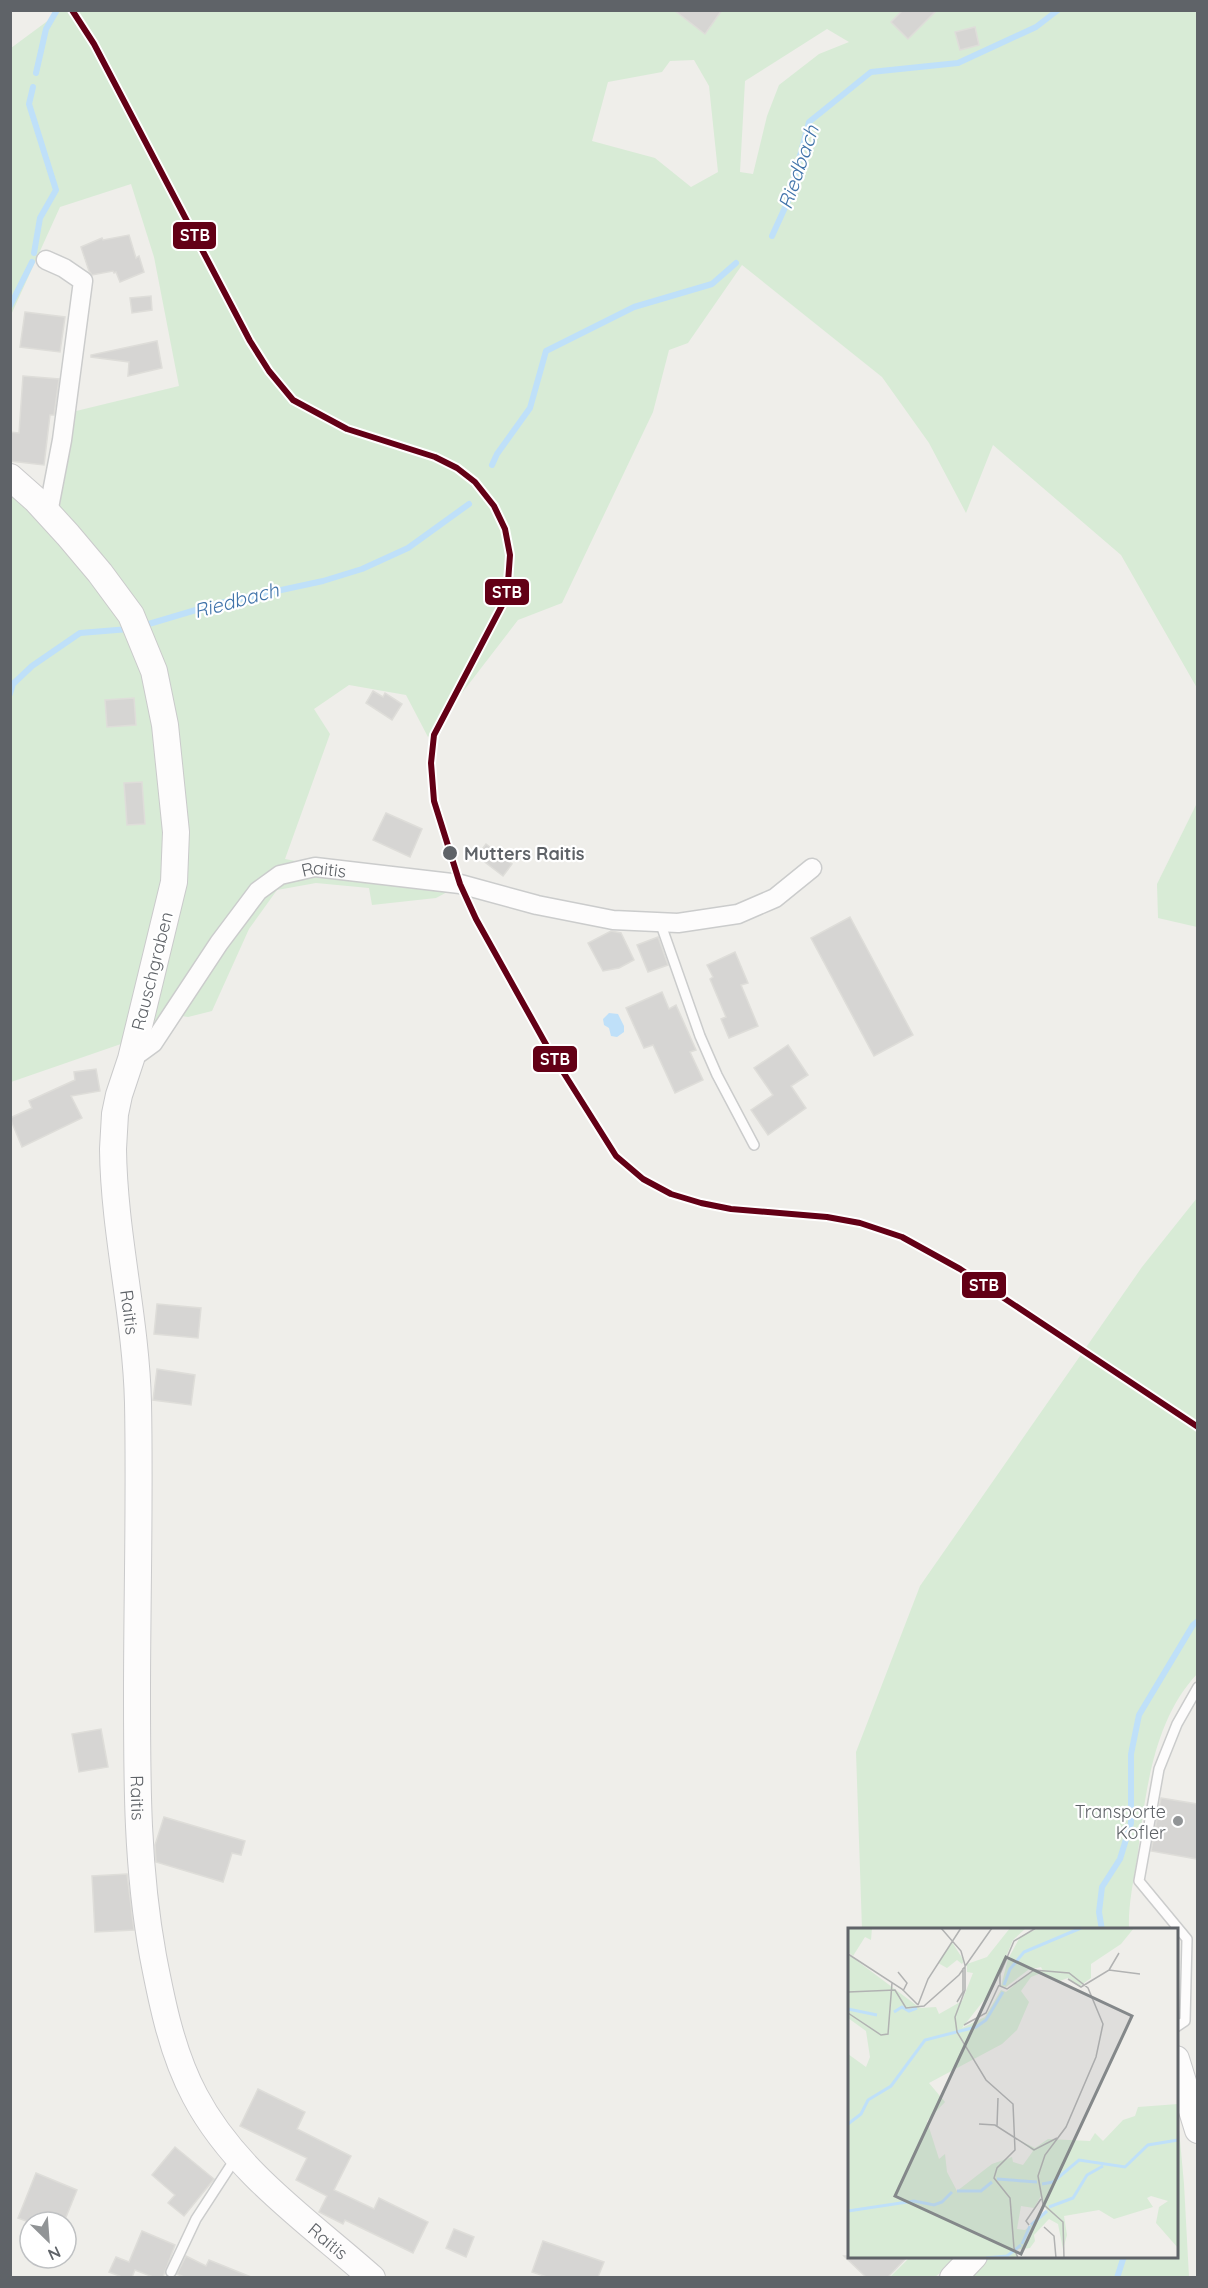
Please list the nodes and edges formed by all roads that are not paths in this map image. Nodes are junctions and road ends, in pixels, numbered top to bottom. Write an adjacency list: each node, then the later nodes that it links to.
1 (46, 260): 3 (street)
2 (10, 477): 3 (street, Rauschgraben)
3 (48, 513): 6 (street, Rauschgraben)
4 (812, 868): 5 (street, Raitis)
5 (660, 922): 6 (street, Raitis); 7 (lane)
6 (131, 1059): 14 (street, Raitis)
7 (754, 1145)
8 (1197, 1687): 10 (lane)
9 (1178, 1928): 11 (lane)
10 (1178, 1928)
11 (1178, 2026)
12 (1178, 2066): 13 (street)
13 (1197, 2130)
14 (237, 2157): 16 (lane); 17 (street, Raitis)
15 (973, 2258): 18 (street)
16 (171, 2272)
17 (372, 2277)
18 (953, 2277)

